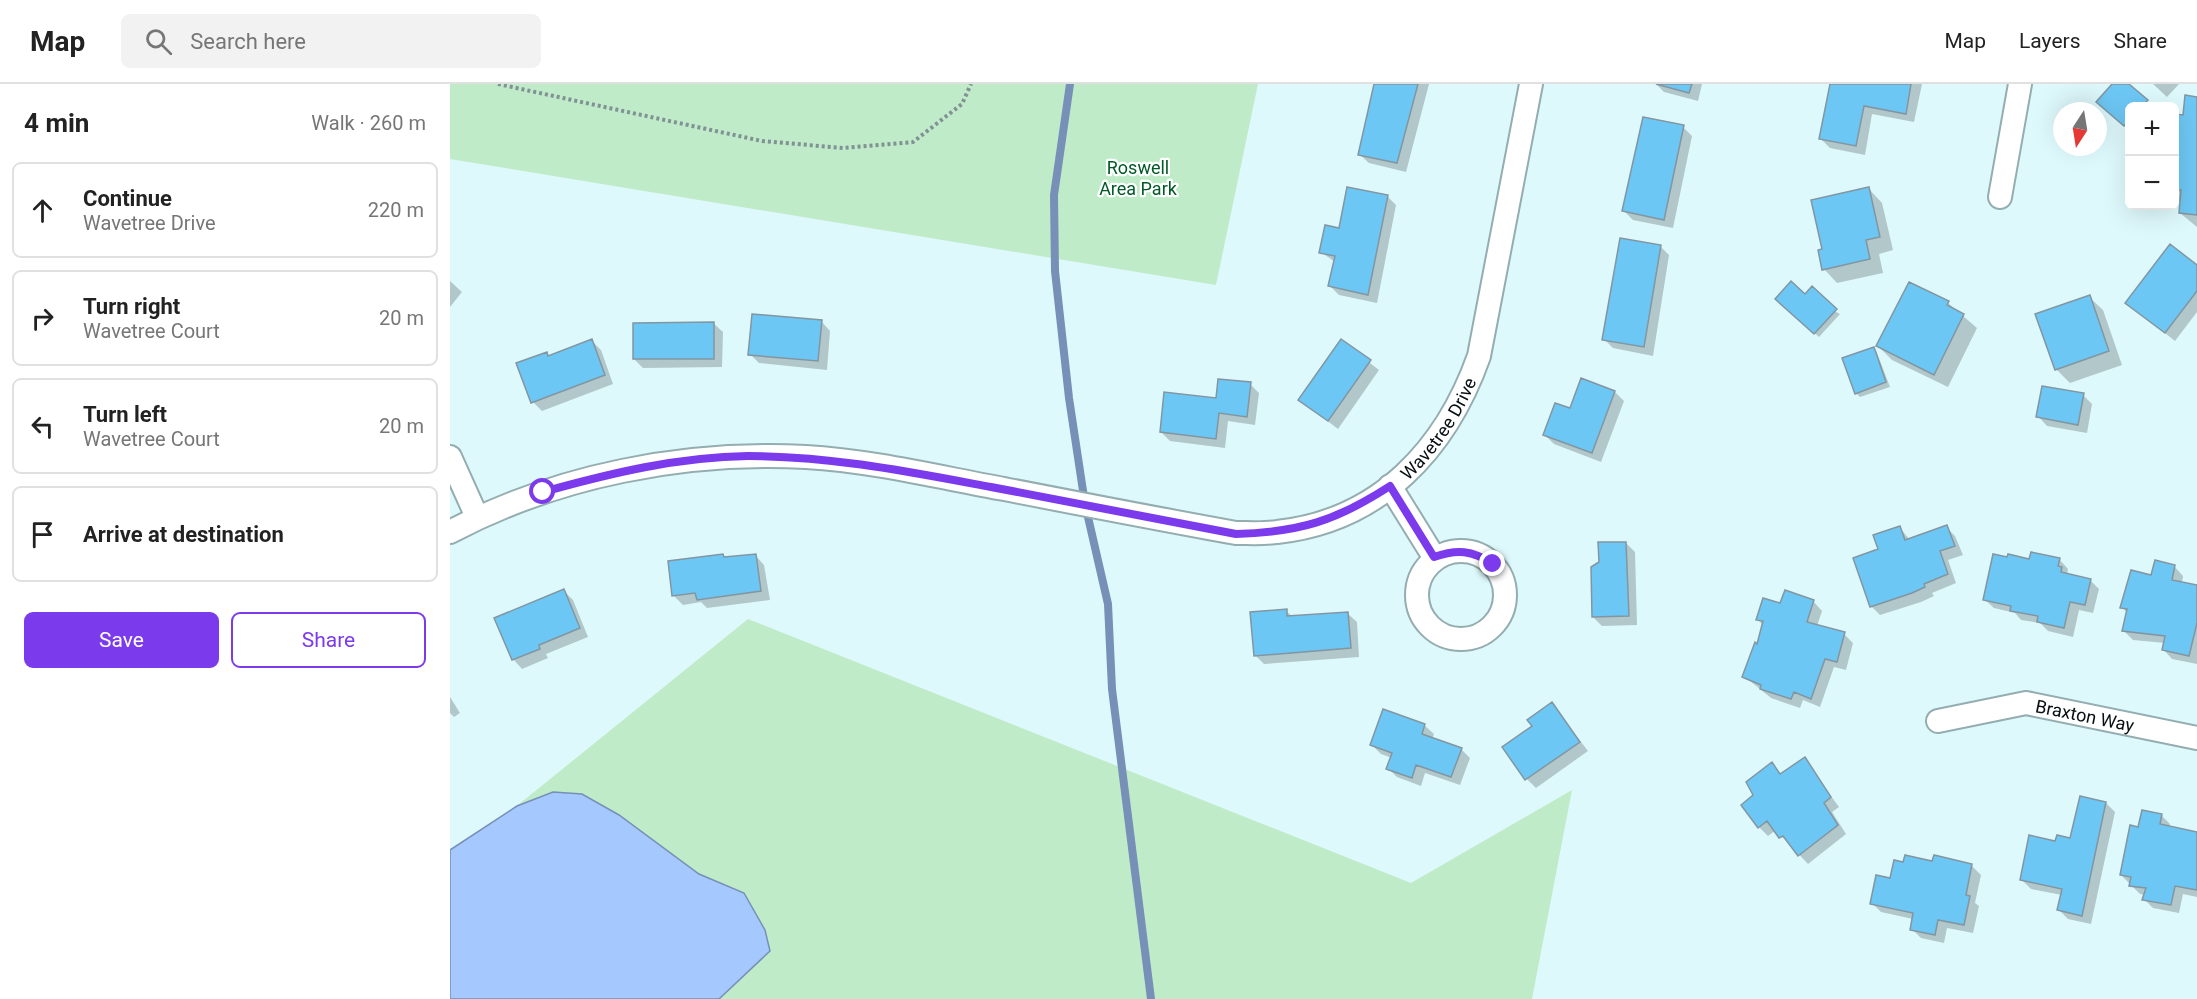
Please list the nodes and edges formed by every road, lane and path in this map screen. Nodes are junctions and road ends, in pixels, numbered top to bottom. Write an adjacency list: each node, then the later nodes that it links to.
1 (498, 84): 2 (path)
2 (970, 84)
3 (1532, 84): 7 (street, Wavetree Drive)
4 (2020, 84): 5 (street)
5 (2000, 197)
6 (450, 457): 8 (street)
7 (1390, 486): 8 (street, Wavetree Drive); 10 (street)
8 (477, 517): 9 (street, Wavetree Drive)
9 (450, 532)
10 (1434, 557)
11 (1938, 721): 12 (street, Braxton Way)
12 (2197, 738)

